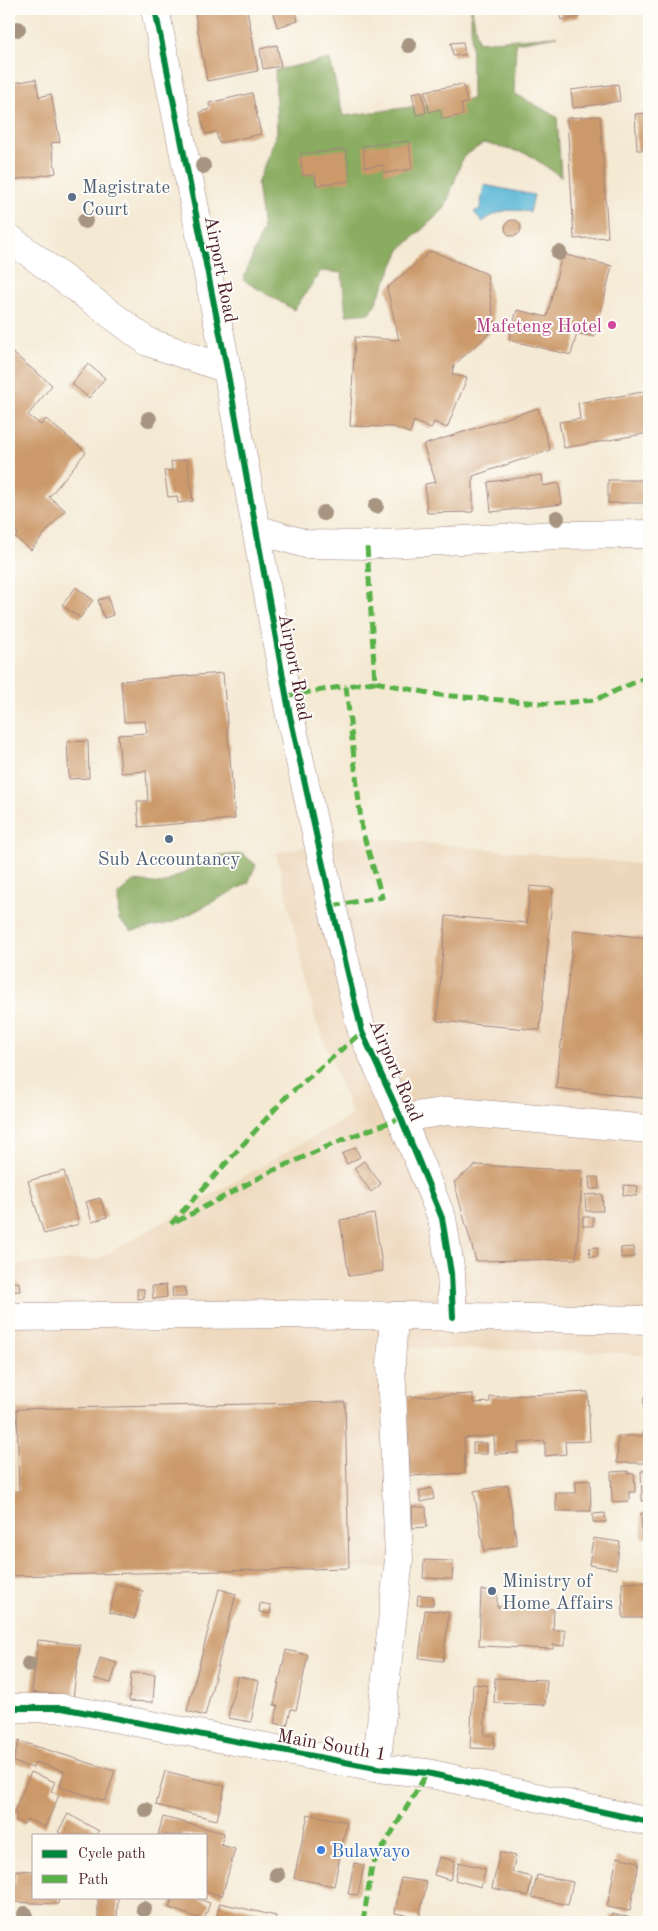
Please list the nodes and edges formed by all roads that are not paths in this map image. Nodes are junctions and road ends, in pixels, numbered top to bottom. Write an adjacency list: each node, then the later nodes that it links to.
1 (155, 9): 3 (street, Airport Road)
2 (9, 238): 3 (street)
3 (227, 369): 4 (street, Airport Road)
4 (256, 529): 5 (street); 6 (street, Airport Road)
5 (649, 534)
6 (401, 1118): 7 (street); 10 (street, Airport Road)
7 (649, 1129)
8 (394, 1316): 9 (street); 10 (street); 13 (street)
9 (9, 1317)
10 (453, 1317): 11 (street)
11 (649, 1320)
12 (9, 1708): 13 (street, Main South 1)
13 (376, 1768): 14 (street, Main South 1)
14 (649, 1822)

